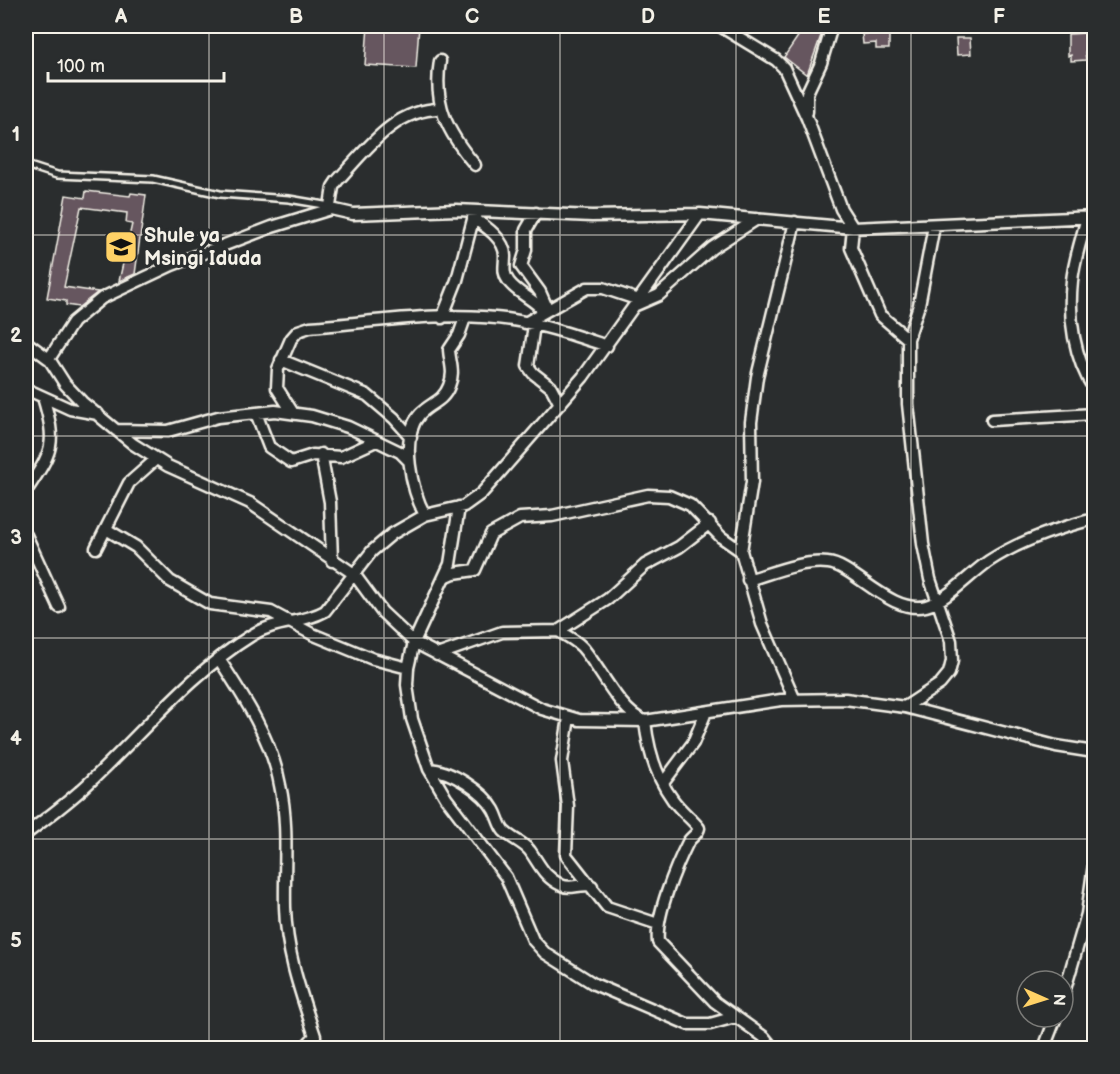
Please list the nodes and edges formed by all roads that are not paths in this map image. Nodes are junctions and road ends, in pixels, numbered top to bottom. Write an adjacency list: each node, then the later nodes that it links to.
1 (720, 26): 5 (street)
2 (831, 26): 5 (street)
3 (440, 61): 4 (street)
4 (440, 109): 7 (street); 8 (street)
5 (807, 118): 16 (street)
6 (26, 165): 8 (lane)
7 (474, 165)
8 (330, 206)
9 (536, 213): 10 (street); 11 (street); 18 (street)
10 (700, 213): 13 (street); 17 (street)
11 (474, 215): 18 (street); 19 (street); 25 (street)
12 (1091, 217): 15 (street); 28 (street)
13 (757, 219): 14 (street); 17 (street)
14 (795, 222): 16 (street); 50 (street)
15 (934, 226): 16 (street); 22 (street)
16 (853, 228): 22 (street)
17 (637, 303): 18 (street); 24 (street)
18 (546, 311): 21 (street)
19 (442, 318): 20 (street); 26 (street)
20 (465, 318): 21 (street); 37 (street)
21 (530, 324): 24 (street); 30 (street)
22 (908, 339): 55 (street)
23 (26, 342): 25 (street)
24 (607, 346): 30 (street)
25 (49, 359): 33 (street)
26 (281, 360): 32 (street); 37 (street)
27 (26, 389): 29 (street)
28 (1095, 389)
29 (43, 397): 33 (street); 42 (street)
30 (560, 404): 43 (street)
31 (256, 413): 32 (street); 36 (street); 39 (street)
32 (293, 413): 38 (street)
33 (99, 414): 36 (street)
34 (1095, 414): 35 (street)
35 (992, 420)
36 (116, 430): 40 (street)
37 (411, 437): 41 (street)
38 (376, 441): 39 (street); 41 (street)
39 (321, 454): 51 (street)
40 (155, 460): 47 (street); 51 (street)
41 (409, 461): 44 (street)
42 (26, 491)
43 (459, 507): 44 (street); 53 (street)
44 (426, 515): 52 (street)
45 (1095, 519): 55 (street)
46 (710, 523): 50 (street); 53 (street); 58 (street)
47 (106, 529): 49 (street); 57 (street)
48 (26, 535): 56 (street)
49 (96, 548)
50 (741, 551): 54 (street)
51 (332, 561): 52 (street)
52 (354, 574): 57 (street); 59 (street)
53 (445, 577): 59 (street)
54 (748, 580): 55 (street); 63 (street)
55 (937, 601): 64 (street)
56 (59, 607)
57 (289, 620): 61 (street); 62 (street)
58 (558, 631): 60 (street); 67 (street)
59 (414, 642): 60 (street); 62 (street)
60 (437, 655): 66 (street)
61 (219, 658): 71 (street); 78 (street)
62 (408, 668): 69 (street)
63 (794, 699): 64 (street); 65 (street)
64 (905, 707): 68 (street)
65 (706, 712): 67 (street); 70 (street)
66 (569, 718): 67 (street); 73 (street)
67 (645, 721): 70 (street)
68 (1095, 752)
69 (429, 769): 73 (street); 76 (street)
70 (663, 783): 74 (street)
71 (26, 834)
72 (1095, 864): 75 (street)
73 (592, 886): 74 (street)
74 (658, 924): 76 (street)
75 (1071, 969)
76 (735, 1017): 81 (street)
77 (1051, 1029): 82 (street)
78 (315, 1036): 79 (street); 80 (street)
79 (304, 1048)
80 (317, 1048)
81 (773, 1048)
82 (1044, 1048)

